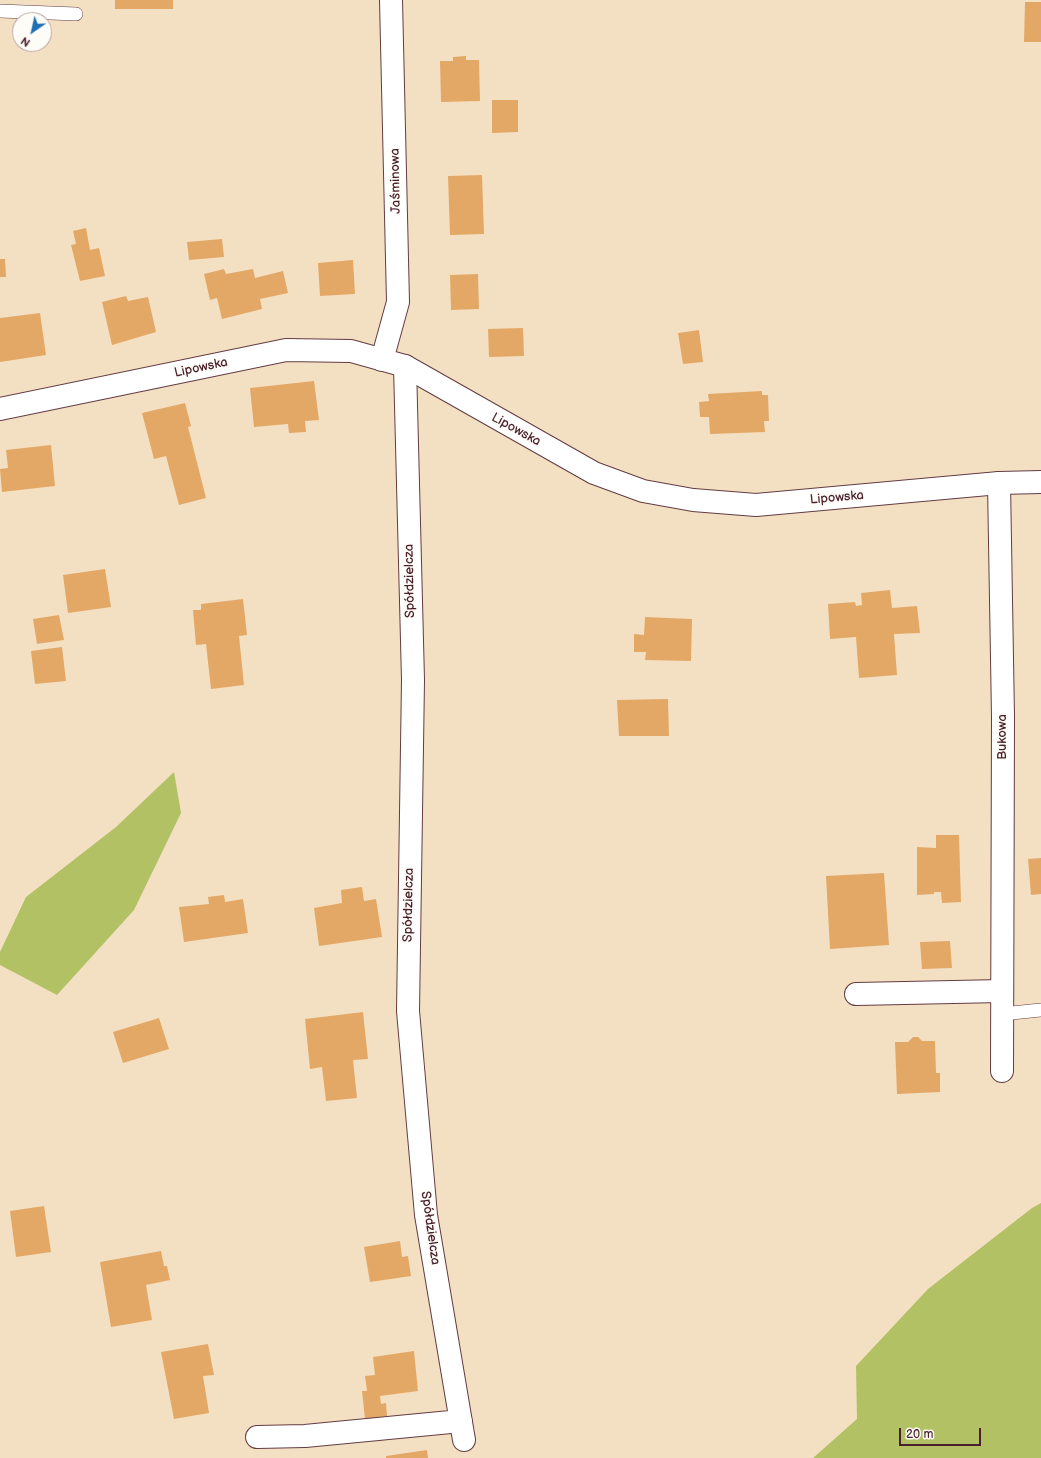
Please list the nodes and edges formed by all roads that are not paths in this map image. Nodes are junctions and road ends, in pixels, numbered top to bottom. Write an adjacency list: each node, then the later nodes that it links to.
1 (391, 0): 4 (street, Jaśminowa)
2 (0, 10): 3 (lane)
3 (76, 14)
4 (382, 360): 5 (street, Lipowska); 6 (street, Lipowska)
5 (405, 366): 8 (street, Lipowska); 14 (street, Spółdzielcza)
6 (0, 409)
7 (1041, 482): 8 (street, Lipowska)
8 (999, 483): 9 (street, Bukowa)
9 (1002, 991): 10 (street); 12 (street, Bukowa)
10 (856, 994)
11 (1041, 1010): 12 (lane)
12 (1002, 1014): 13 (street, Bukowa)
13 (1002, 1071)
14 (257, 1437)

